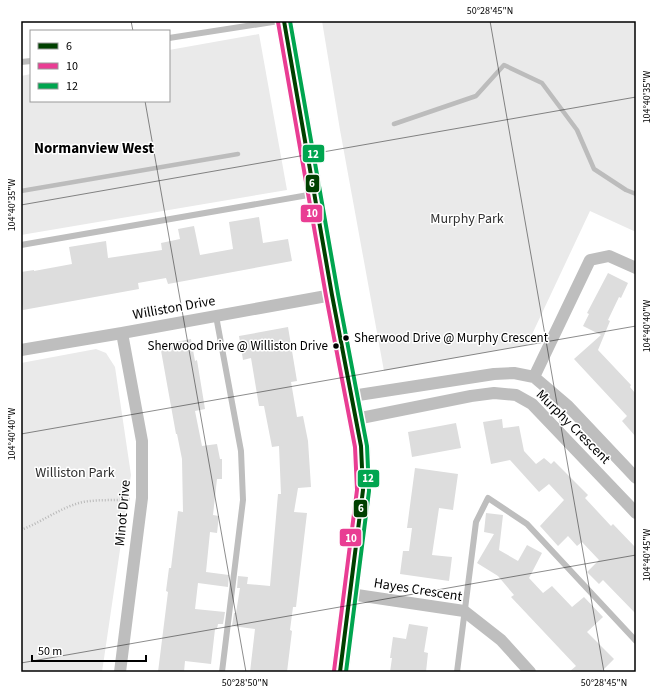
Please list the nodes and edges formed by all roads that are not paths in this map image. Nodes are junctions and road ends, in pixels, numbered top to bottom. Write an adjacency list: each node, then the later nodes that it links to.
1 (278, 21): 3 (lane)
2 (284, 21): 4 (street)
3 (170, 38)
4 (315, 194): 5 (lane); 7 (street)
5 (21, 245)
6 (636, 268): 11 (street)
7 (332, 295): 8 (street, Williston Drive); 12 (street)
8 (216, 316): 9 (street, Williston Drive); 20 (lane)
9 (122, 333): 10 (street, Williston Drive); 19 (street, Minot Drive)
10 (21, 350)
11 (534, 377): 12 (street, Murphy Crescent); 14 (street, Murphy Crescent)
12 (352, 396): 13 (street)
13 (356, 420): 15 (street, Murphy Crescent); 16 (street)
14 (636, 478)
15 (636, 513)
16 (350, 594): 17 (street, Hayes Crescent); 21 (street)
17 (464, 611): 18 (lane); 22 (lane); 23 (street, Hayes Crescent)
18 (636, 641)
19 (120, 672)
20 (222, 672)
21 (340, 672)
22 (457, 672)
23 (530, 672)

